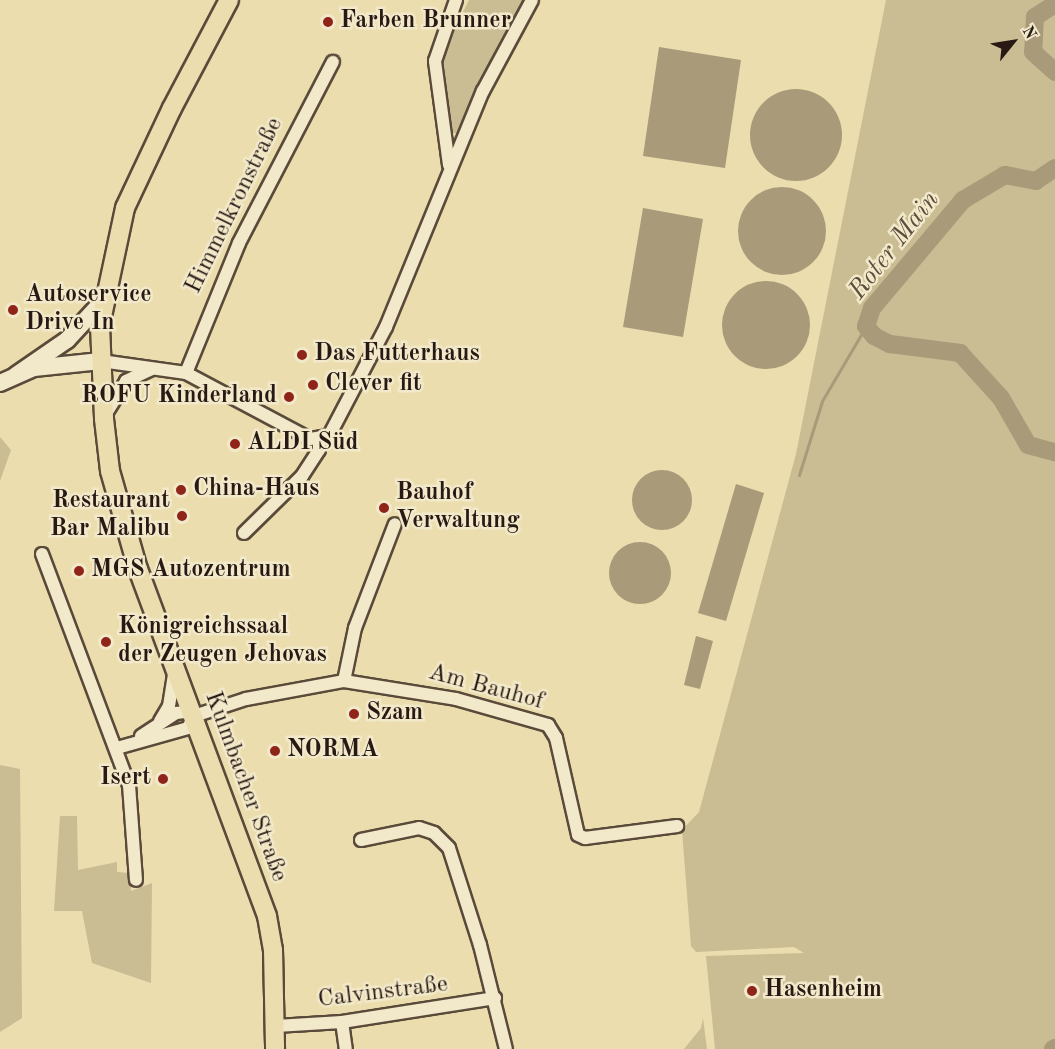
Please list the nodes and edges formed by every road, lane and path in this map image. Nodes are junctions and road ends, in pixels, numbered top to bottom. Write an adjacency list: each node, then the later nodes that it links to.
1 (229, 0): 6 (main road, Kulmbacher Straße)
2 (456, 0): 5 (street)
3 (532, 0): 5 (street)
4 (333, 62): 9 (street, Himmelkronstraße)
5 (449, 169): 13 (street)
6 (103, 301): 7 (main road, Kulmbacher Straße); 10 (street)
7 (102, 361): 8 (street); 10 (street); 12 (main road, Kulmbacher Straße)
8 (156, 367): 9 (street); 12 (street)
9 (186, 373): 13 (street)
10 (16, 375): 11 (street)
11 (0, 383)
12 (104, 419): 17 (main road, Kulmbacher Straße)
13 (319, 440): 15 (street)
14 (396, 524): 18 (street)
15 (244, 533)
16 (42, 554): 22 (street)
17 (174, 666): 19 (main road, Kulmbacher Straße); 20 (street)
18 (344, 681): 19 (street, Am Bauhof); 23 (street, Am Bauhof)
19 (194, 716): 20 (street); 21 (street); 28 (main road, Kulmbacher Straße)
20 (159, 723): 21 (street)
21 (132, 742): 22 (street)
22 (117, 748): 25 (street)
23 (677, 826)
24 (361, 840): 26 (street)
25 (136, 880)
26 (495, 998): 27 (street, Calvinstraße); 31 (street)
27 (342, 1022): 28 (street, Calvinstraße); 30 (street)
28 (276, 1026): 29 (main road, Kulmbacher Straße)
29 (275, 1049)
30 (346, 1049)
31 (506, 1049)

